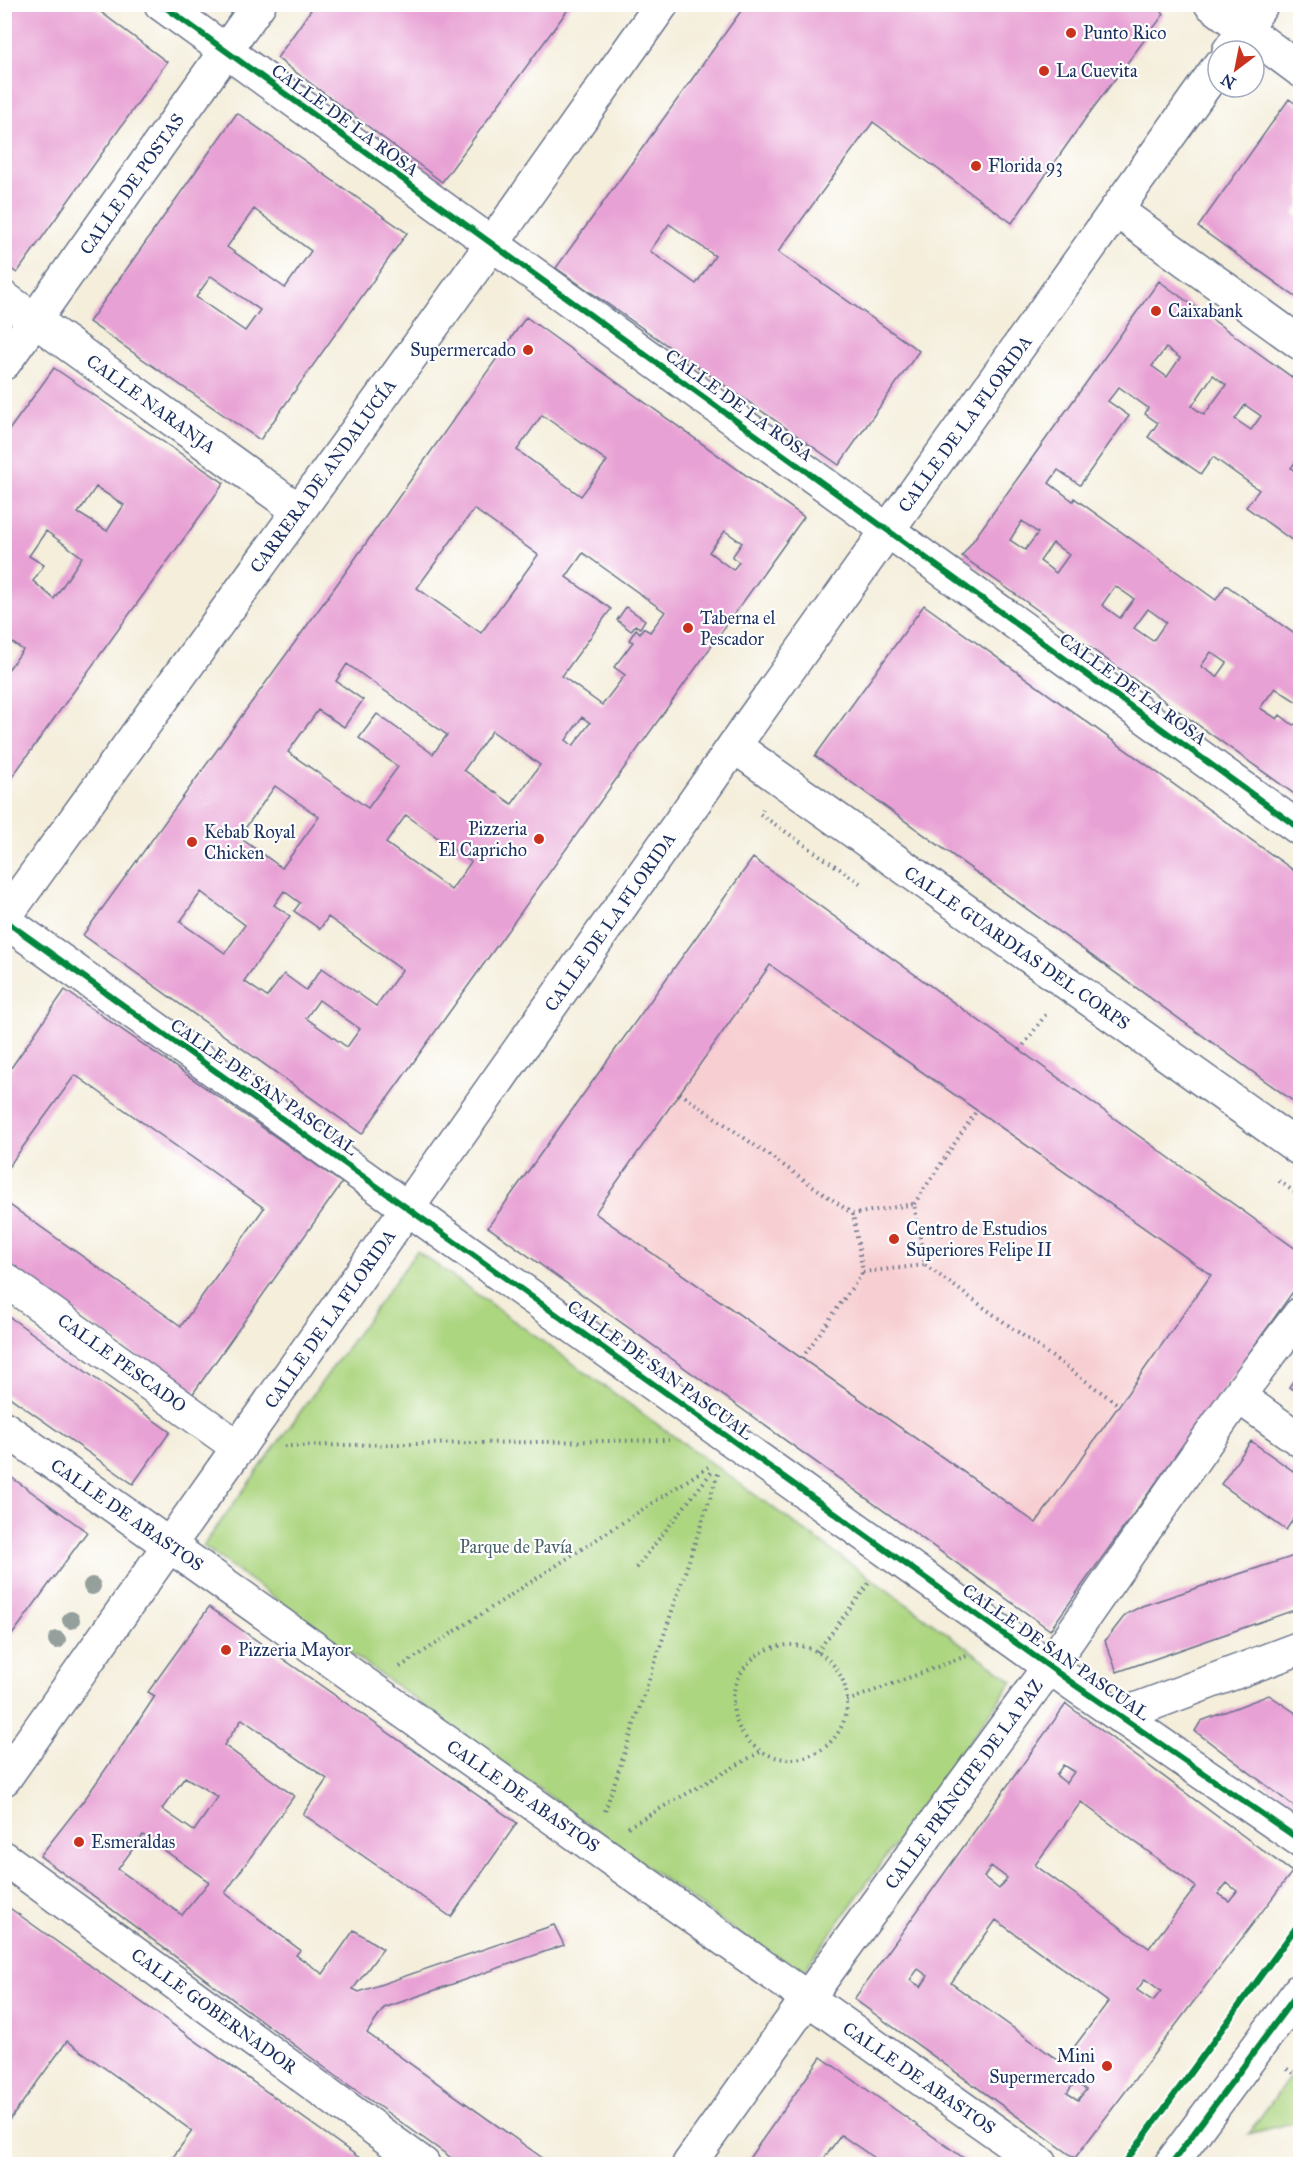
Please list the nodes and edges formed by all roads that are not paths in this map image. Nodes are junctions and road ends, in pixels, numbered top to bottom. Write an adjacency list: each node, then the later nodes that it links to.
1 (161, 4): 6 (street, CALLE DE LA ROSA)
2 (260, 4): 6 (street, CALLE DE POSTAS)
3 (663, 4): 10 (street, CARRERA DE ANDALUCÍA)
4 (1211, 4): 5 (street)
5 (1246, 28): 7 (street)
6 (226, 52): 10 (street, CALLE DE LA ROSA); 12 (street, CALLE DE POSTAS)
7 (1300, 70)
8 (1206, 84): 9 (street, CALLE DE LA FLORIDA)
9 (1116, 210): 13 (street); 16 (street, CALLE DE LA FLORIDA)
10 (492, 244): 15 (street, CARRERA DE ANDALUCÍA); 16 (street, CALLE DE LA ROSA)
11 (4, 298): 12 (street, CALLE NARANJA)
12 (35, 320): 14 (street, CALLE DE POSTAS); 15 (street, CALLE NARANJA)
13 (1300, 343)
14 (4, 363)
15 (298, 510): 19 (street, CARRERA DE ANDALUCÍA)
16 (889, 531): 17 (street, CALLE DE LA FLORIDA); 18 (street, CALLE DE LA ROSA)
17 (734, 746): 20 (street, CALLE GUARDIAS DEL CORPS); 21 (street, CALLE DE LA FLORIDA)
18 (1300, 829)
19 (4, 919): 21 (street, CALLE DE SAN PASCUAL)
20 (1300, 1149)
21 (409, 1209): 27 (street, CALLE DE LA FLORIDA); 30 (street, CALLE DE SAN PASCUAL)
22 (4, 1279): 27 (street, CALLE PESCADO)
23 (1300, 1314): 24 (street, CALLE PRÍNCIPE DE LA PAZ)
24 (1238, 1396): 26 (street); 30 (street, CALLE PRÍNCIPE DE LA PAZ)
25 (4, 1428): 28 (street, CALLE DE ABASTOS)
26 (1300, 1440)
27 (239, 1448): 28 (street, CALLE DE LA FLORIDA)
28 (170, 1546): 32 (street, CALLE DE LA FLORIDA); 36 (street, CALLE DE ABASTOS)
29 (1300, 1648): 31 (street)
30 (1049, 1666): 31 (street, CALLE DE SAN PASCUAL); 36 (street, CALLE PRÍNCIPE DE LA PAZ)
31 (1119, 1716): 33 (street, CALLE DE SAN PASCUAL)
32 (4, 1779)
33 (1300, 1840)
34 (4, 1858): 37 (street, CALLE GOBERNADOR)
35 (1300, 1990): 40 (street)
36 (807, 1999): 38 (street, CALLE PRÍNCIPE DE LA PAZ); 39 (street, CALLE DE ABASTOS)
37 (423, 2164)
38 (689, 2164)
39 (1041, 2164)
40 (1171, 2164)

